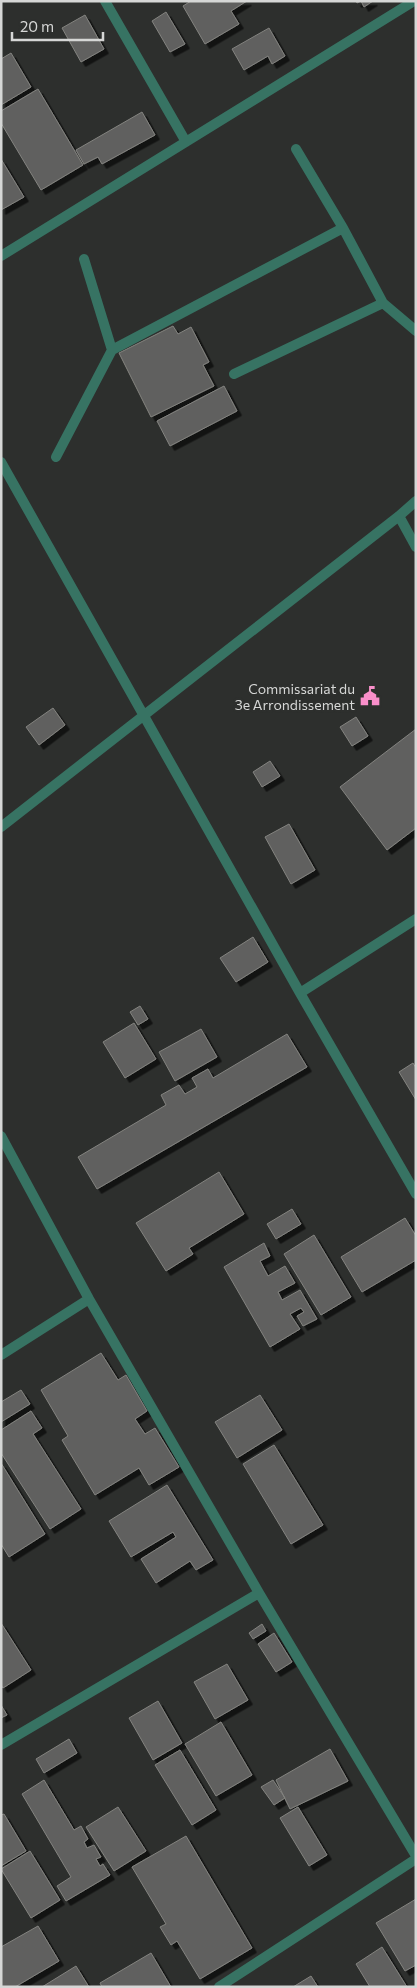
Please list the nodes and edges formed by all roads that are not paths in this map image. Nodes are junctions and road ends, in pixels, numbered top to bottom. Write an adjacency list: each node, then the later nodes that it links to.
1 (105, 1): 3 (street)
2 (414, 1): 3 (street)
3 (186, 142): 6 (street)
4 (296, 149): 5 (street)
5 (343, 228): 8 (street); 10 (street)
6 (1, 256)
7 (84, 259): 10 (street)
8 (383, 303): 9 (street); 11 (street)
9 (416, 331)
10 (112, 350): 12 (street)
11 (234, 374)
12 (56, 457)
13 (1, 462): 17 (street)
14 (416, 501): 15 (street)
15 (399, 516): 16 (street); 17 (street)
16 (416, 547)
17 (143, 716): 18 (street); 20 (street)
18 (1, 826)
19 (416, 919): 20 (street)
20 (300, 993): 22 (street)
21 (1, 1136): 23 (street)
22 (416, 1194)
23 (89, 1299): 24 (street); 25 (street)
24 (1, 1355)
25 (259, 1592): 26 (street); 27 (street)
26 (1, 1745)
27 (416, 1858): 28 (street)
28 (219, 1987)

